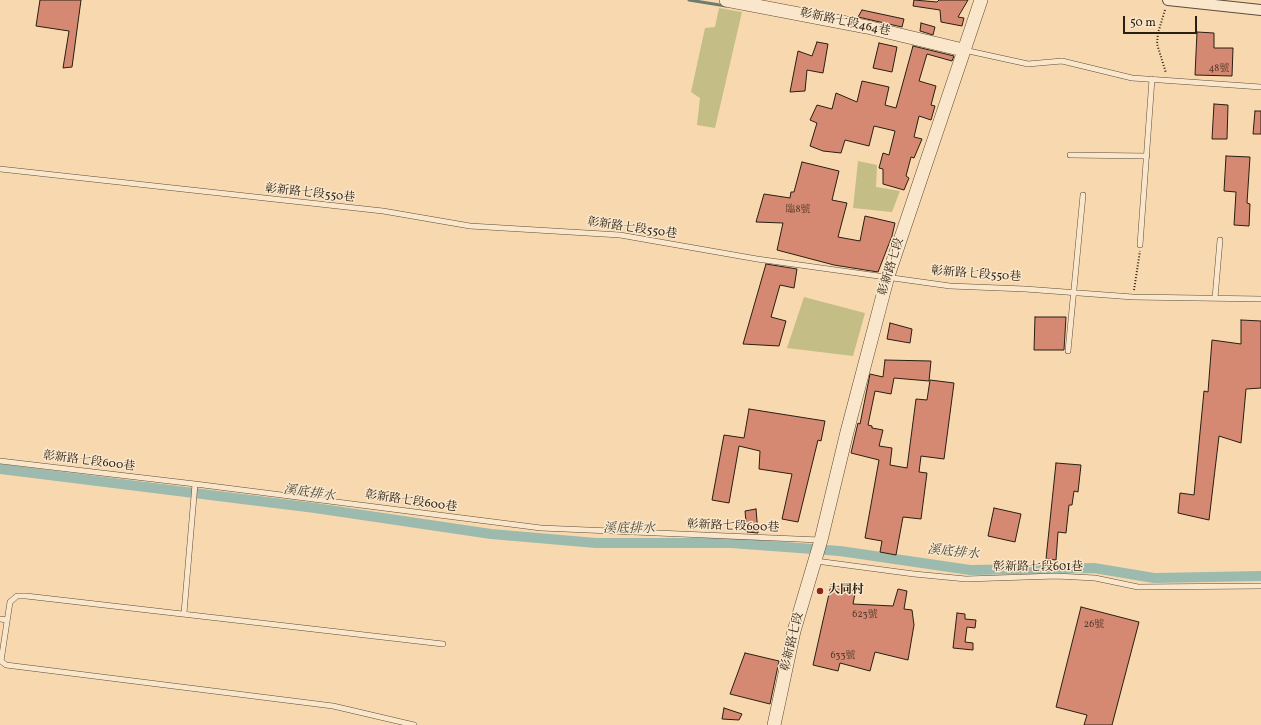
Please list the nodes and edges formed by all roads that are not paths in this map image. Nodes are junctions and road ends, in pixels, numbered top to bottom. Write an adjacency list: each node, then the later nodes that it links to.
1 (726, 0): 5 (street, 彰新路七段464巷)
2 (981, 0): 5 (street, 彰新路七段)
3 (1168, 1): 4 (street)
4 (1261, 10)
5 (963, 50): 6 (lane); 14 (street, 彰新路七段)
6 (1152, 79): 7 (lane); 9 (lane)
7 (1261, 88)
8 (1070, 155): 9 (lane)
9 (1147, 156): 13 (lane)
10 (0, 169): 14 (lane, 彰新路七段550巷)
11 (1083, 195): 15 (lane)
12 (1220, 240): 16 (lane)
13 (1140, 245)
14 (888, 276): 15 (lane, 彰新路七段550巷); 21 (street, 彰新路七段)
15 (1075, 292): 16 (lane, 彰新路七段550巷); 18 (lane)
16 (1215, 298): 17 (lane, 彰新路七段550巷)
17 (1261, 299)
18 (1068, 351)
19 (0, 462): 20 (lane, 彰新路七段600巷)
20 (195, 484): 21 (lane, 彰新路七段600巷); 24 (lane)
21 (821, 540): 22 (street, 彰新路七段)
22 (816, 561): 23 (lane, 彰新路七段601巷); 29 (street, 彰新路七段)
23 (1261, 586)
24 (184, 613): 26 (lane); 27 (lane)
25 (0, 619): 26 (lane)
26 (6, 620): 28 (lane)
27 (444, 644)
28 (414, 725)
29 (774, 725)

